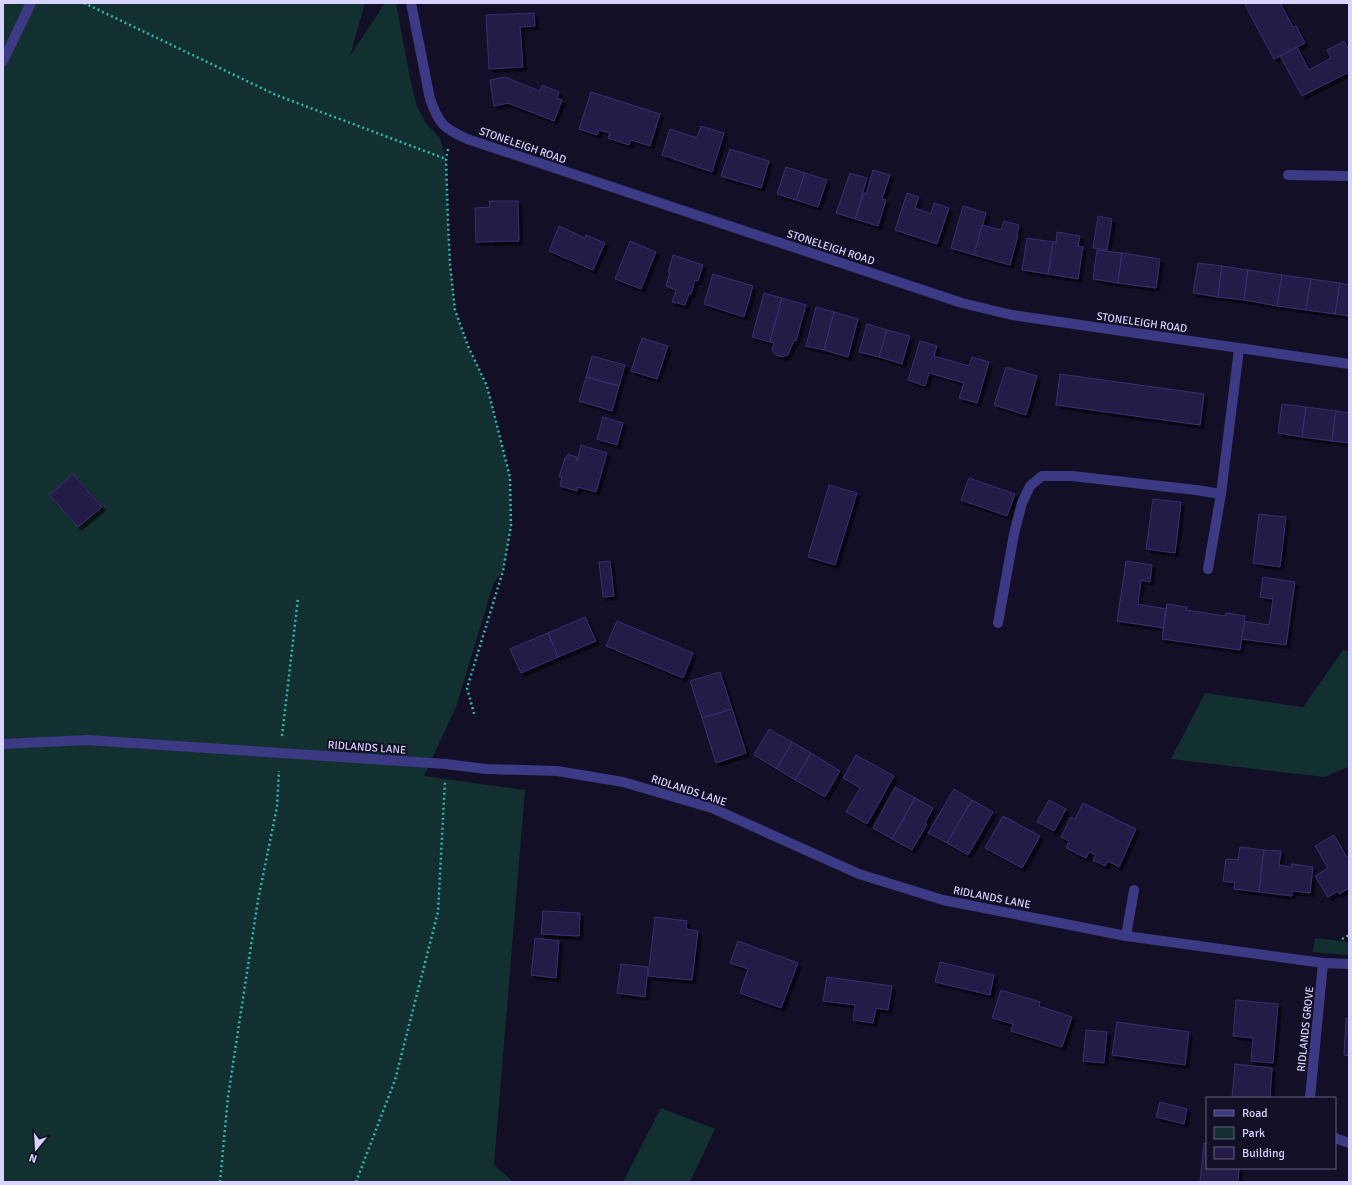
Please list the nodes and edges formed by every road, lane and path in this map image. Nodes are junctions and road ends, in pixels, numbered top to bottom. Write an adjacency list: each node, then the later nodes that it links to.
1 (31, 3): 4 (street)
2 (84, 3): 6 (path)
3 (411, 3): 5 (street, STONELEIGH ROAD)
4 (3, 61)
5 (451, 132): 6 (path); 9 (street, STONELEIGH ROAD)
6 (446, 159): 15 (path)
7 (1288, 175): 8 (street)
8 (1349, 176)
9 (1239, 349): 10 (street, STONELEIGH ROAD); 11 (street)
10 (1349, 364)
11 (1221, 494): 12 (street); 14 (street)
12 (1208, 569)
13 (298, 598): 17 (path)
14 (998, 623)
15 (476, 717)
16 (3, 744): 17 (street, RIDLANDS LANE)
17 (280, 753): 18 (street, RIDLANDS LANE); 28 (path)
18 (446, 764): 21 (street, RIDLANDS LANE); 29 (path)
19 (1134, 890): 21 (street)
20 (1349, 935): 22 (path)
21 (1126, 936): 23 (street, RIDLANDS LANE)
22 (1342, 939)
23 (1323, 963): 24 (street, RIDLANDS LANE); 25 (street, RIDLANDS GROVE)
24 (1349, 964)
25 (1310, 1097)
26 (1336, 1138): 27 (street)
27 (1349, 1143)
28 (220, 1182)
29 (356, 1182)

